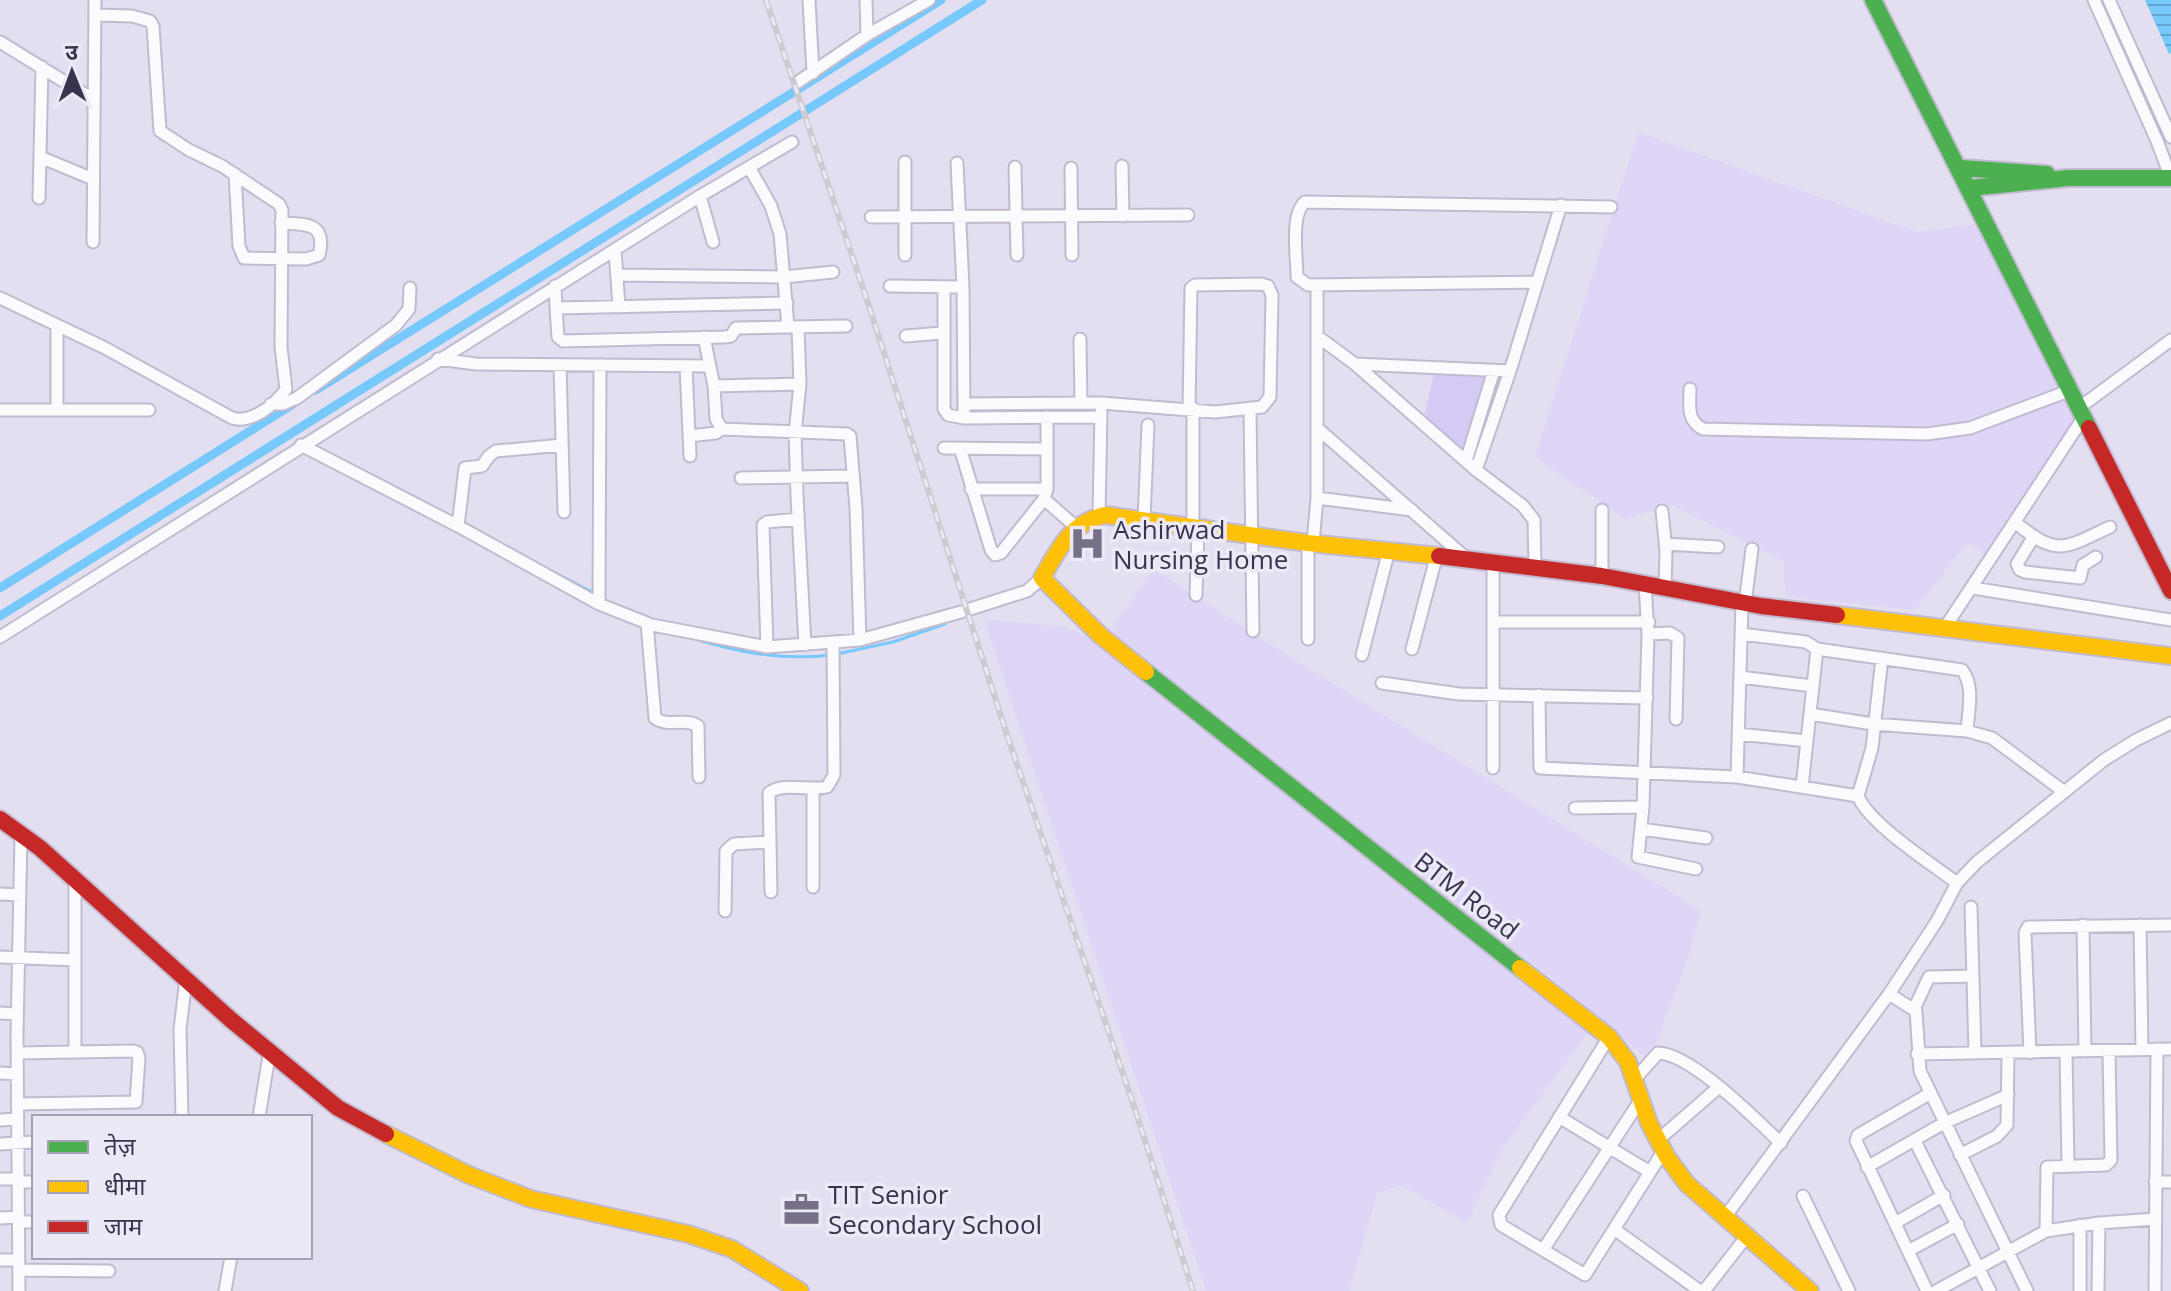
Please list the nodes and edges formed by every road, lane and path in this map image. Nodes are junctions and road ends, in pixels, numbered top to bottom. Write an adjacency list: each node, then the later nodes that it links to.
1 (95, 0): 10 (street)
2 (809, 0): 14 (street)
3 (866, 0): 11 (street)
4 (929, 0): 9 (street)
5 (1873, 0): 26 (main road)
6 (1884, 0): 26 (main road)
7 (2094, 0): 29 (street)
8 (2109, 0): 17 (street)
9 (915, 4): 11 (street)
10 (96, 15): 16 (street); 27 (street)
11 (867, 35): 14 (street)
12 (0, 42): 13 (street)
13 (42, 67): 16 (street); 19 (street)
14 (813, 73): 15 (street)
15 (798, 82)
16 (94, 100): 30 (street)
17 (2171, 137)
18 (792, 142): 23 (street)
19 (40, 157): 30 (street); 33 (street)
20 (905, 162): 42 (street)
21 (957, 163): 37 (street)
22 (1122, 166): 40 (street)
23 (749, 167): 32 (street); 53 (street)
24 (1015, 167): 38 (street)
25 (1071, 168): 39 (street)
26 (1967, 169): 28 (main road); 31 (main road)
27 (235, 174): 43 (street); 50 (street)
28 (2068, 178): 29 (main road); 31 (main road)
29 (2171, 178)
30 (93, 179): 44 (street)
31 (1976, 187): 85 (main road); 95 (main road)
32 (700, 196): 45 (street); 46 (street)
33 (39, 198)
34 (1561, 205): 35 (street); 54 (street); 57 (street)
35 (1611, 207)
36 (1188, 215): 40 (street)
37 (958, 216): 38 (street); 42 (street); 59 (street)
38 (1016, 216): 39 (street); 48 (street)
39 (1072, 216): 40 (street); 49 (street)
40 (1123, 216)
41 (871, 217): 42 (street)
42 (905, 217): 47 (street)
43 (281, 223): 50 (street); 50 (street)
44 (93, 242)
45 (713, 242)
46 (615, 250): 52 (street); 55 (street)
47 (905, 255)
48 (1017, 255)
49 (1072, 255)
50 (280, 260): 88 (street)
51 (833, 272): 53 (street)
52 (617, 275): 53 (street); 63 (street)
53 (784, 277): 62 (street)
54 (1536, 282): 57 (street); 81 (street)
55 (555, 286): 64 (street); 74 (street)
56 (890, 286): 58 (street)
57 (1317, 286): 70 (street)
58 (944, 287): 59 (street); 68 (street)
59 (963, 287): 89 (street)
60 (410, 288): 88 (street)
61 (0, 298): 65 (street)
62 (787, 303): 63 (street); 67 (street)
63 (619, 307): 64 (street)
64 (556, 308): 71 (street)
65 (57, 325): 88 (street); 90 (street)
66 (846, 326): 67 (street)
67 (793, 328): 71 (street); 82 (street)
68 (942, 333): 69 (street); 98 (street)
69 (906, 336)
70 (1317, 336): 75 (street); 100 (street)
71 (704, 337): 79 (street)
72 (1080, 339): 86 (street)
73 (2171, 340): 95 (street)
74 (438, 359): 76 (street); 104 (street)
75 (1355, 364): 80 (street); 110 (street)
76 (560, 365): 77 (street); 105 (street)
77 (600, 365): 78 (street); 150 (street)
78 (686, 366): 79 (street); 103 (street)
79 (708, 366): 83 (street)
80 (1494, 370): 81 (street); 110 (street)
81 (1510, 371): 111 (street)
82 (800, 384): 83 (street); 102 (street)
83 (714, 386): 101 (street)
84 (1690, 389): 85 (street)
85 (2071, 390): 95 (main road)
86 (1081, 403): 87 (street); 89 (street)
87 (1101, 403): 91 (street); 97 (street)
88 (270, 404)
89 (964, 404): 98 (street)
90 (57, 408): 92 (street); 93 (street)
91 (1191, 408): 94 (street); 94 (street); 129 (street)
92 (0, 410)
93 (149, 410)
94 (1250, 410): 130 (street)
95 (2085, 410): 125 (street); 142 (main road); 148 (main road)
96 (1047, 417): 97 (street); 98 (street); 108 (street)
97 (1101, 417): 122 (street)
98 (964, 418)
99 (1148, 425): 124 (street)
100 (1317, 428): 117 (street); 118 (street)
101 (722, 429): 102 (street); 103 (street)
102 (795, 433): 112 (street); 114 (street)
103 (689, 436): 109 (street)
104 (301, 445): 126 (street); 159 (street)
105 (562, 445): 121 (street); 126 (street)
106 (944, 448): 107 (street)
107 (960, 448): 108 (street); 115 (street)
108 (1047, 449): 116 (street)
109 (690, 456)
110 (1466, 461): 111 (street)
111 (1476, 470): 141 (street)
112 (853, 476): 114 (street); 161 (street)
113 (741, 478): 114 (street)
114 (796, 478): 123 (street)
115 (971, 489): 116 (street); 116 (street)
116 (1046, 494): 127 (street)
117 (1317, 498): 118 (street); 132 (street)
118 (1413, 510): 139 (street)
119 (1602, 510): 143 (street)
120 (1662, 511): 133 (street)
121 (564, 512)
122 (1099, 515): 124 (main road); 127 (main road)
123 (798, 519): 162 (street); 163 (street)
124 (1144, 520): 129 (main road)
125 (2015, 522): 131 (street); 147 (street)
126 (458, 526): 150 (street)
127 (1076, 527): 144 (main road)
128 (2110, 527): 131 (street)
129 (1195, 528): 130 (main road); 149 (street)
130 (1253, 536): 132 (main road); 157 (street)
131 (2034, 536): 138 (street)
132 (1311, 543): 136 (main road); 160 (street)
133 (1665, 544): 134 (street); 146 (street)
134 (1718, 547)
135 (1752, 549): 151 (street)
136 (1389, 550): 137 (main road); 167 (street)
137 (1437, 554): 139 (main road); 164 (street)
138 (2096, 557)
139 (1466, 558): 140 (main road)
140 (1493, 561): 141 (main road); 153 (street)
141 (1535, 568): 143 (main road)
142 (2171, 572)
143 (1602, 576): 145 (main road)
144 (1042, 578): 161 (street); 219 (main road, BTM Road)
145 (1645, 584): 146 (main road); 155 (street)
146 (1665, 588): 151 (main road)
147 (1973, 588): 152 (street); 156 (street)
148 (2171, 591)
149 (1196, 595)
150 (599, 604): 154 (street)
151 (1744, 604): 156 (main road); 158 (street)
152 (2171, 620)
153 (1493, 622): 155 (street); 173 (street)
154 (647, 624): 163 (street); 185 (street)
155 (1648, 628): 175 (street); 177 (street)
156 (1944, 629): 168 (main road)
157 (1253, 631)
158 (1741, 634): 165 (street); 170 (street)
159 (0, 637)
160 (1308, 639)
161 (860, 640): 166 (street)
162 (805, 645): 163 (street); 166 (street)
163 (767, 647)
164 (1412, 649)
165 (1817, 649): 169 (street); 172 (street)
166 (833, 650): 188 (street)
167 (1362, 655)
168 (2171, 656)
169 (1882, 658): 179 (street); 180 (street)
170 (1740, 677): 172 (street); 181 (street)
171 (1382, 683): 173 (street)
172 (1813, 686): 176 (street)
173 (1494, 695): 174 (street); 183 (street)
174 (1539, 695): 175 (street); 184 (street)
175 (1647, 698): 184 (street)
176 (1810, 714): 179 (street); 182 (street)
177 (1676, 719)
178 (2171, 723): 189 (street)
179 (1873, 724): 180 (street); 190 (street)
180 (1967, 731): 189 (street)
181 (1738, 734): 182 (street); 186 (street)
182 (1807, 741): 187 (street)
183 (1493, 768)
184 (1644, 774): 186 (street); 191 (street)
185 (699, 777)
186 (1737, 777): 187 (street)
187 (1802, 787): 190 (street)
188 (813, 790): 197 (street); 201 (street)
189 (2063, 791): 200 (street)
190 (1858, 796): 200 (street)
191 (1643, 807): 192 (street); 194 (street)
192 (1575, 808)
193 (0, 819): 195 (main road)
194 (1641, 829): 196 (street); 198 (street)
195 (21, 835): 199 (main road); 204 (street)
196 (1706, 838)
197 (769, 842): 202 (street); 206 (street)
198 (1696, 869)
199 (75, 880): 212 (street); 214 (main road)
200 (1957, 883): 215 (street)
201 (813, 887)
202 (771, 892)
203 (0, 894): 204 (street)
204 (20, 895): 211 (street)
205 (1971, 907): 213 (street)
206 (725, 911)
207 (2083, 925): 208 (street); 224 (street); 231 (street)
208 (2140, 925): 209 (street); 223 (street)
209 (2171, 925)
210 (0, 957): 211 (street)
211 (18, 958): 212 (street); 218 (street)
212 (75, 960): 225 (street)
213 (1973, 976): 216 (street); 226 (street)
214 (186, 979): 222 (main road); 243 (street)
215 (1889, 994): 216 (street); 252 (street)
216 (1914, 1009): 232 (street)
217 (0, 1013): 218 (street)
218 (17, 1014): 229 (street)
219 (1609, 1037): 235 (main road, BTM Road); 245 (street)
220 (2157, 1049): 221 (street); 223 (street); 263 (street)
221 (2171, 1049)
222 (270, 1050): 244 (street); 289 (main road)
223 (2142, 1050): 228 (street)
224 (2085, 1051): 227 (street); 228 (street)
225 (75, 1052): 229 (street); 240 (street)
226 (1975, 1052): 230 (street); 232 (street)
227 (2066, 1052): 231 (street); 257 (street)
228 (2109, 1052): 257 (street)
229 (17, 1053): 234 (street)
230 (2008, 1053): 231 (street); 238 (street)
231 (2030, 1053)
232 (1917, 1054): 237 (street)
233 (0, 1073): 234 (street)
234 (17, 1074): 241 (street)
235 (1634, 1080): 236 (street); 239 (main road, BTM Road)
236 (1719, 1087): 252 (street); 254 (street)
237 (1929, 1094): 248 (street); 258 (street)
238 (2008, 1095): 248 (street); 256 (street)
239 (1641, 1099): 254 (main road, BTM Road); 255 (street)
240 (136, 1102): 241 (street); 242 (street)
241 (17, 1104): 246 (street)
242 (137, 1115)
243 (182, 1115)
244 (259, 1115)
245 (1559, 1117): 255 (street); 279 (street)
246 (17, 1119): 247 (street); 251 (street)
247 (0, 1120)
248 (1944, 1123): 249 (street); 256 (street)
249 (1915, 1141): 258 (street); 265 (street)
250 (32, 1142): 251 (street)
251 (18, 1143): 253 (street); 261 (street)
252 (1781, 1143): 267 (street)
253 (0, 1144)
254 (1661, 1145): 259 (street); 267 (main road, BTM Road)
255 (1609, 1148): 259 (street); 279 (street)
256 (1960, 1155): 281 (street)
257 (2068, 1165): 277 (street)
258 (1867, 1167): 272 (street)
259 (1650, 1172): 276 (street)
260 (0, 1179): 261 (street)
261 (19, 1181): 262 (street); 270 (street)
262 (32, 1182)
263 (2155, 1182): 264 (street); 269 (street)
264 (2171, 1182)
265 (1944, 1195): 272 (street); 274 (street)
266 (1803, 1196): 292 (street)
267 (1725, 1217): 278 (main road, BTM Road)
268 (0, 1218): 270 (street)
269 (2155, 1219): 273 (street); 299 (street)
270 (19, 1220): 271 (street); 284 (street)
271 (32, 1222)
272 (1895, 1223): 280 (street)
273 (2099, 1223): 275 (street); 298 (street)
274 (1958, 1224): 280 (street); 285 (street)
275 (2080, 1225): 277 (street); 297 (street)
276 (1614, 1229): 279 (street); 290 (street)
277 (2046, 1231): 281 (street)
278 (1747, 1236): 290 (street); 291 (main road, BTM Road)
279 (1543, 1250)
280 (1908, 1251): 293 (street)
281 (2007, 1251): 285 (street); 296 (street)
282 (231, 1259): 288 (street)
283 (0, 1260): 284 (street)
284 (18, 1265): 286 (street); 287 (street)
285 (1979, 1268): 294 (street); 295 (street)
286 (109, 1271)
287 (19, 1291)
288 (225, 1291)
289 (800, 1291)
290 (1702, 1291)
291 (1810, 1291)
292 (1849, 1291)
293 (1927, 1291)
294 (1936, 1291)
295 (1990, 1291)
296 (2027, 1291)
297 (2080, 1291)
298 (2098, 1291)
299 (2155, 1291)

